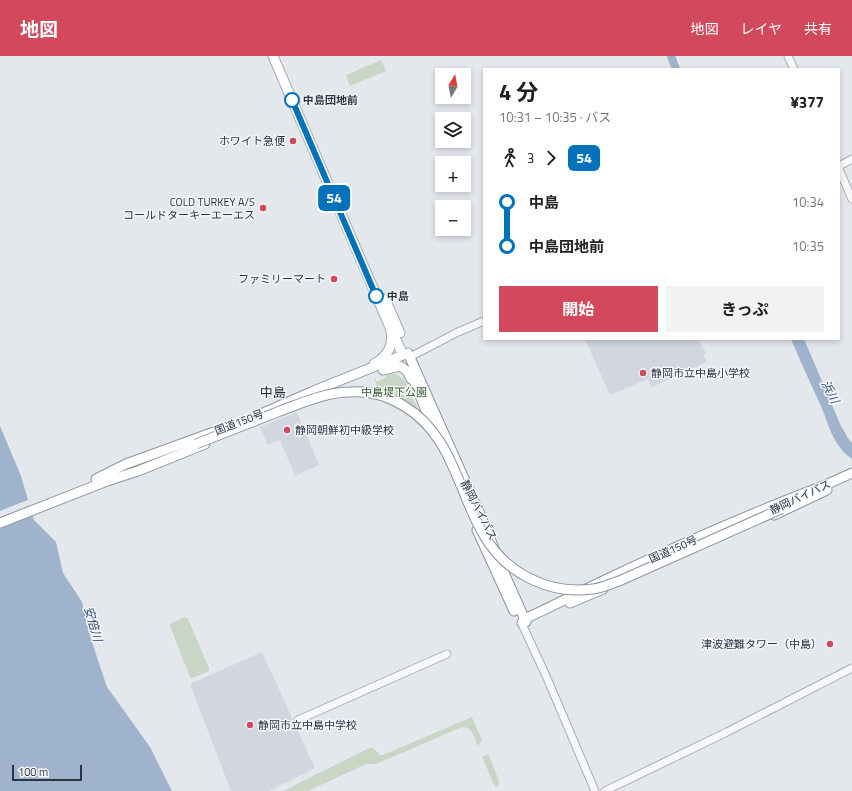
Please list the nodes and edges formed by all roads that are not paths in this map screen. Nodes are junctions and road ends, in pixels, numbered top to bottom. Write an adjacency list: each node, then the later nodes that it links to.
1 (272, 56): 10 (main road)
2 (279, 56): 11 (main road)
3 (788, 56): 4 (street)
4 (794, 68)
5 (852, 160): 6 (street)
6 (840, 166)
7 (840, 171): 8 (street)
8 (852, 199)
9 (483, 321): 11 (street)
10 (389, 325): 11 (main road); 13 (main road)
11 (407, 356): 12 (main road, 国道150号); 13 (main road, 国道150号); 14 (main road, 国道150号); 22 (main road)
12 (383, 370): 14 (main road, 国道150号); 18 (main road, 国道150号)
13 (339, 382): 18 (main road, 国道150号)
14 (420, 396): 22 (main road, 国道150号)
15 (196, 443): 18 (main road, 国道150号); 19 (main road, 静岡バイパス, bridge)
16 (852, 473): 19 (main road, 静岡バイパス)
17 (852, 480): 19 (main road, 静岡バイパス)
18 (97, 481): 20 (main road, 国道150号); 21 (main road, 国道150号)
19 (826, 488): 22 (main road, 国道150号)
20 (0, 516)
21 (0, 523)
22 (524, 622): 26 (street)
23 (447, 654): 25 (street)
24 (852, 668): 27 (street)
25 (298, 720)
26 (595, 791)
27 (605, 791)

